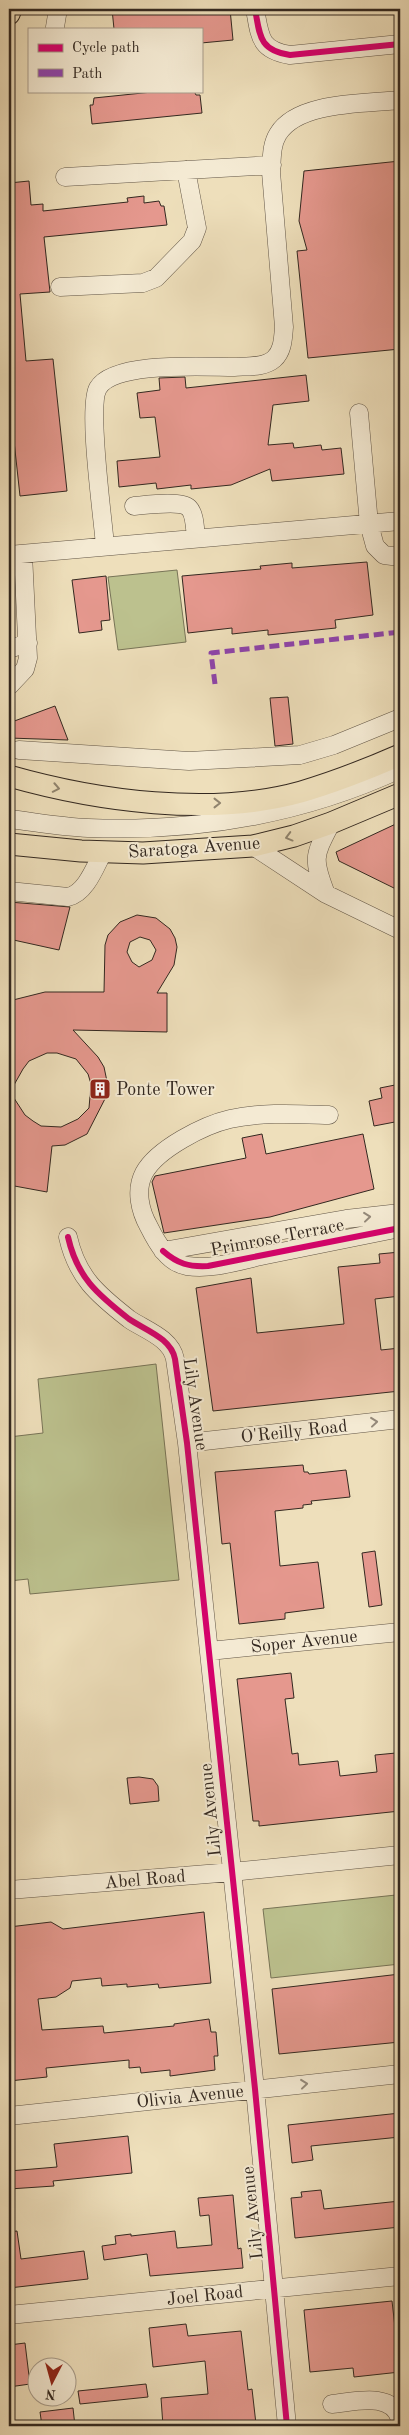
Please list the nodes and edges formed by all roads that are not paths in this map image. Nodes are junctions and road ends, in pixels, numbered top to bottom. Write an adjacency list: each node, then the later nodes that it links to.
1 (11, 9): 4 (main road)
2 (58, 9): 5 (street)
3 (255, 9): 6 (street)
4 (9, 14)
5 (55, 27)
6 (400, 44)
7 (400, 100): 8 (street)
8 (272, 165): 9 (street); 17 (street)
9 (186, 170): 10 (street); 11 (street)
10 (65, 178)
11 (60, 286)
12 (359, 413): 15 (street)
13 (134, 506): 16 (street)
14 (400, 521): 15 (street)
15 (369, 524): 16 (street); 19 (street)
16 (196, 538): 17 (street)
17 (105, 546): 18 (street)
18 (16, 554): 20 (street)
19 (400, 557)
20 (28, 643): 21 (street); 22 (street)
21 (9, 648)
22 (9, 686)
23 (400, 718): 24 (street)
24 (19, 750)
25 (400, 754): 27 (main road, one-way to 25)
26 (400, 769): 30 (street)
27 (9, 776)
28 (400, 781): 32 (street)
29 (400, 794): 31 (main road, Saratoga Avenue)
30 (9, 818)
31 (332, 823): 34 (main road, Saratoga Avenue, one-way to 34); 37 (street)
32 (9, 829)
33 (9, 844): 35 (main road, Saratoga Avenue)
34 (253, 846): 35 (main road, Saratoga Avenue); 37 (street)
35 (103, 852): 36 (street)
36 (9, 891)
37 (326, 894): 38 (street)
38 (400, 930)
39 (328, 1115): 43 (street)
40 (400, 1213): 43 (street, Primrose Terrace, one-way to 40)
41 (400, 1228): 43 (street, Primrose Terrace)
42 (68, 1237): 45 (street, Lily Avenue)
43 (163, 1251)
44 (400, 1419): 45 (street, O'Reilly Road, one-way to 44)
45 (187, 1443): 47 (street, Lily Avenue)
46 (400, 1632): 47 (street, Soper Avenue)
47 (209, 1651): 49 (street, Lily Avenue)
48 (400, 1855): 49 (street, Abel Road)
49 (232, 1872): 50 (street, Abel Road); 52 (street, Lily Avenue)
50 (9, 1890)
51 (400, 2074): 52 (street, Olivia Avenue, one-way to 51)
52 (256, 2089): 53 (street, Olivia Avenue); 55 (street, Lily Avenue)
53 (9, 2116)
54 (400, 2276): 55 (street, Joel Road)
55 (275, 2288): 56 (street, Joel Road); 59 (street, Lily Avenue)
56 (9, 2315)
57 (332, 2404): 58 (street)
58 (400, 2419)
59 (287, 2426)

